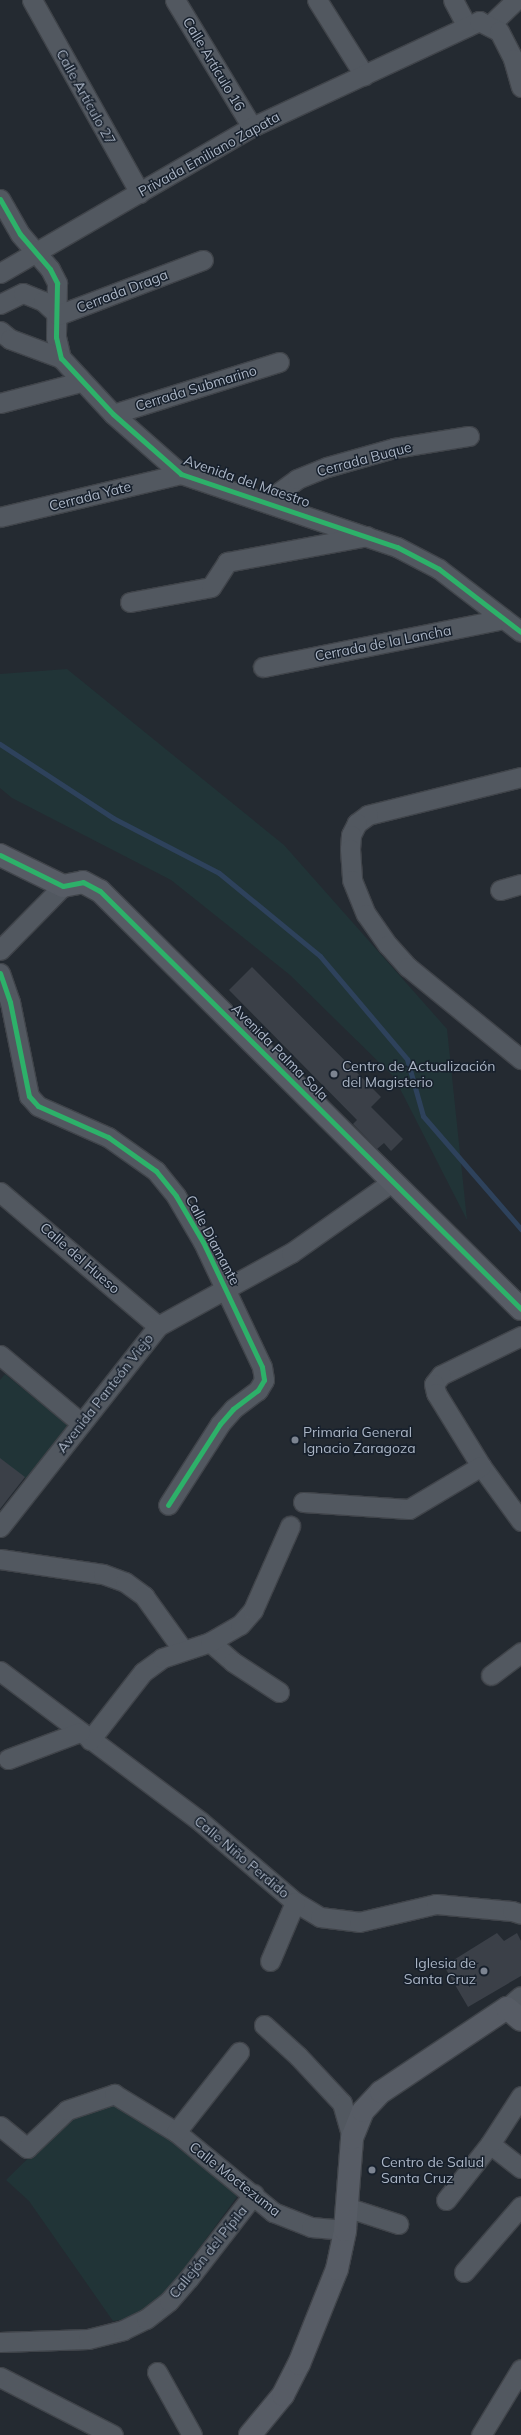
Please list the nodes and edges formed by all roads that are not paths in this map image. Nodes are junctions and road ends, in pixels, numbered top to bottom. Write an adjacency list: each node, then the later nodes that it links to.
1 (32, 0): 12 (street, Calle Artículo 27)
2 (175, 0): 11 (street, Calle Artículo 16)
3 (317, 0): 9 (street)
4 (453, 0): 7 (street)
5 (516, 0): 6 (street)
6 (490, 25): 7 (street, Privada Emiliano Zapata); 8 (street)
7 (467, 26): 9 (street, Privada Emiliano Zapata)
8 (517, 58): 10 (street)
9 (364, 75): 11 (street, Privada Emiliano Zapata)
10 (521, 87)
11 (252, 127): 12 (street, Privada Emiliano Zapata)
12 (140, 193): 14 (street, Privada Emiliano Zapata)
13 (0, 199): 14 (street, Avenida del Maestro)
14 (37, 254): 16 (street, Privada Emiliano Zapata); 18 (street, Avenida del Maestro)
15 (203, 260): 18 (street, Cerrada Draga)
16 (0, 273)
17 (0, 304): 18 (street, Cerrada Draga)
18 (58, 315): 20 (street, Avenida del Maestro)
19 (0, 331): 20 (street)
20 (61, 358): 22 (street, Avenida del Maestro)
21 (279, 362): 24 (street, Cerrada Submarino)
22 (80, 382): 23 (street); 24 (street, Avenida del Maestro)
23 (0, 403)
24 (113, 414): 26 (street, Avenida del Maestro)
25 (469, 436): 27 (street, Cerrada Buque)
26 (181, 474): 27 (street, Avenida del Maestro); 28 (street, Cerrada Yate)
27 (267, 501): 29 (street, Avenida del Maestro)
28 (0, 517)
29 (368, 536): 30 (street); 31 (street, Avenida del Maestro)
30 (130, 602)
31 (503, 619): 32 (street, Avenida del Maestro); 33 (street, Cerrada de la Lancha)
32 (521, 632)
33 (263, 666)
34 (521, 777): 41 (street)
35 (0, 855): 37 (street)
36 (521, 884): 38 (street)
37 (64, 886): 39 (street); 42 (street, Avenida Palma Sola)
38 (500, 890)
39 (0, 950)
40 (0, 973): 44 (street, Calle Diamante)
41 (521, 1059)
42 (393, 1181): 44 (street, Avenida Panteón Viejo); 45 (street, Avenida Palma Sola)
43 (3, 1199): 46 (street, Calle del Hueso)
44 (226, 1288): 46 (street, Avenida Panteón Viejo); 52 (street, Calle Diamante)
45 (521, 1309)
46 (158, 1326): 49 (street, Avenida Panteón Viejo)
47 (521, 1336): 50 (street)
48 (0, 1355): 49 (street)
49 (80, 1422): 55 (street, Avenida Panteón Viejo)
50 (481, 1466): 51 (street); 53 (street)
51 (303, 1502)
52 (168, 1505)
53 (521, 1521)
54 (290, 1526): 57 (street)
55 (0, 1527)
56 (0, 1559): 58 (street)
57 (210, 1642): 58 (street); 62 (street)
58 (183, 1650): 63 (street)
59 (521, 1652): 61 (street)
60 (0, 1673): 63 (street, Calle Niño Perdido)
61 (491, 1675)
62 (279, 1692)
63 (85, 1736): 64 (street); 65 (street, Calle Niño Perdido)
64 (8, 1759)
65 (294, 1902): 66 (street, Calle Niño Perdido); 67 (street)
66 (521, 1914)
67 (270, 1961)
68 (516, 2008): 74 (street)
69 (264, 2025): 74 (street)
70 (239, 2052): 73 (street)
71 (521, 2096): 75 (street)
72 (0, 2126): 73 (street, Calle Moctezuma)
73 (176, 2132): 77 (street, Calle Moctezuma)
74 (352, 2138): 80 (street)
75 (490, 2144): 76 (street); 78 (street)
76 (521, 2168)
77 (254, 2194): 82 (street, Calle Moctezuma); 84 (street, Callejón del Pípila)
78 (446, 2200)
79 (521, 2206): 83 (street)
80 (346, 2207): 81 (street); 82 (street)
81 (398, 2224)
82 (345, 2230): 90 (street)
83 (464, 2272)
84 (0, 2342)
85 (521, 2369): 91 (street)
86 (157, 2372): 89 (street)
87 (2, 2384): 88 (street)
88 (113, 2435)
89 (192, 2435)
90 (250, 2435)
91 (482, 2435)

